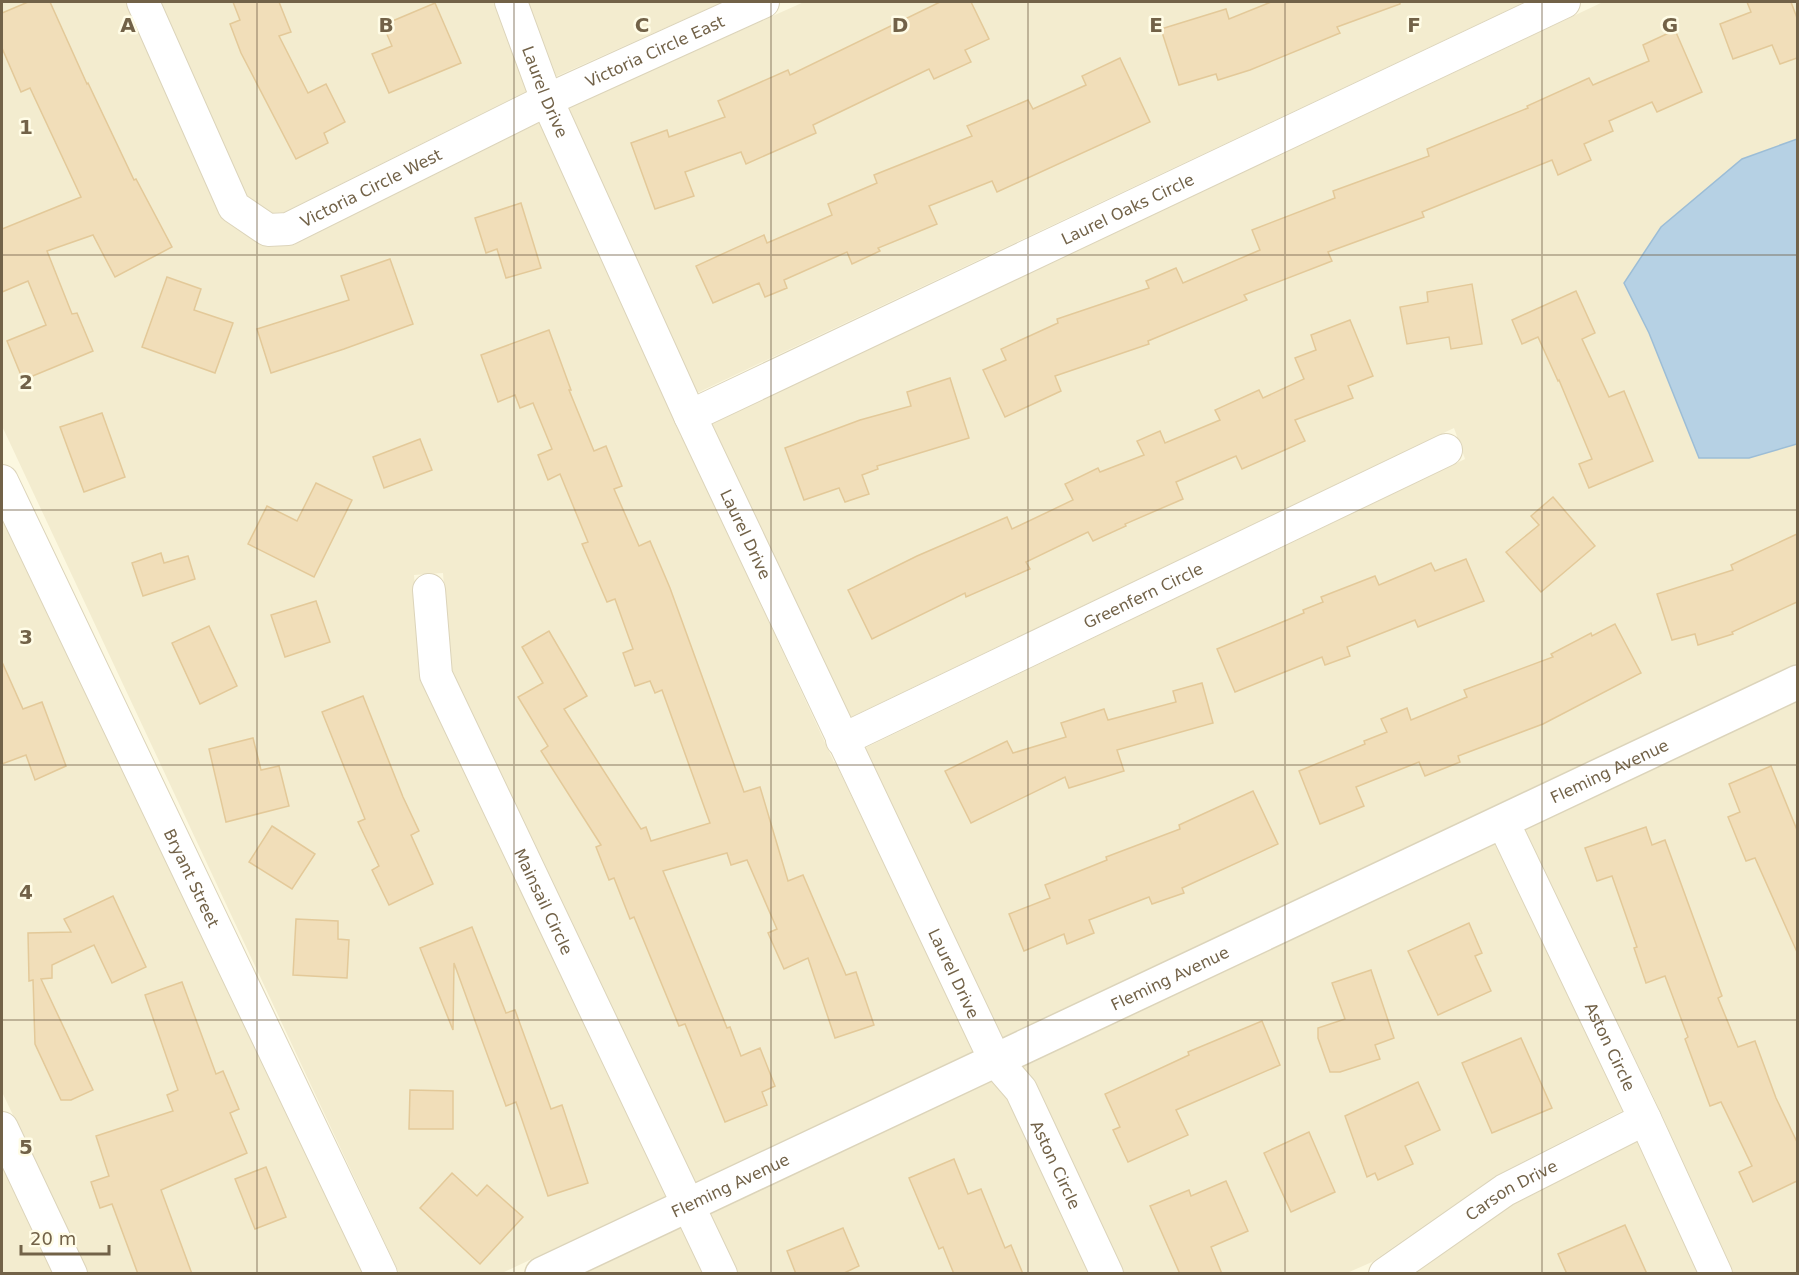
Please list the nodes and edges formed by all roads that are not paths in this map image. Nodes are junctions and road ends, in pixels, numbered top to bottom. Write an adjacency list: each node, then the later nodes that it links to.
1 (143, 2): 5 (street, Victoria Circle West)
2 (511, 2): 5 (street, Laurel Drive)
3 (763, 2): 5 (street, Victoria Circle East)
4 (1564, 2): 6 (street, Laurel Oaks Circle)
5 (547, 100): 6 (street, Laurel Drive)
6 (690, 416): 11 (street, Laurel Drive)
7 (1446, 450): 11 (street, Greenfern Circle)
8 (2, 481): 18 (street, Bryant Street)
9 (429, 590): 16 (street, Mainsail Circle)
10 (1797, 682): 12 (street, Fleming Avenue)
11 (842, 740): 13 (street, Laurel Drive)
12 (1503, 822): 13 (street, Fleming Avenue); 14 (street, Aston Circle)
13 (995, 1060): 16 (street, Fleming Avenue); 21 (street, Aston Circle)
14 (1645, 1119): 22 (street, Carson Drive); 23 (street, Aston Circle)
15 (2, 1128): 17 (street)
16 (688, 1204): 19 (street, Fleming Avenue); 20 (street, Mainsail Circle)
17 (71, 1274)
18 (381, 1274)
19 (542, 1274)
20 (721, 1274)
21 (1107, 1274)
22 (1384, 1274)
23 (1716, 1274)

